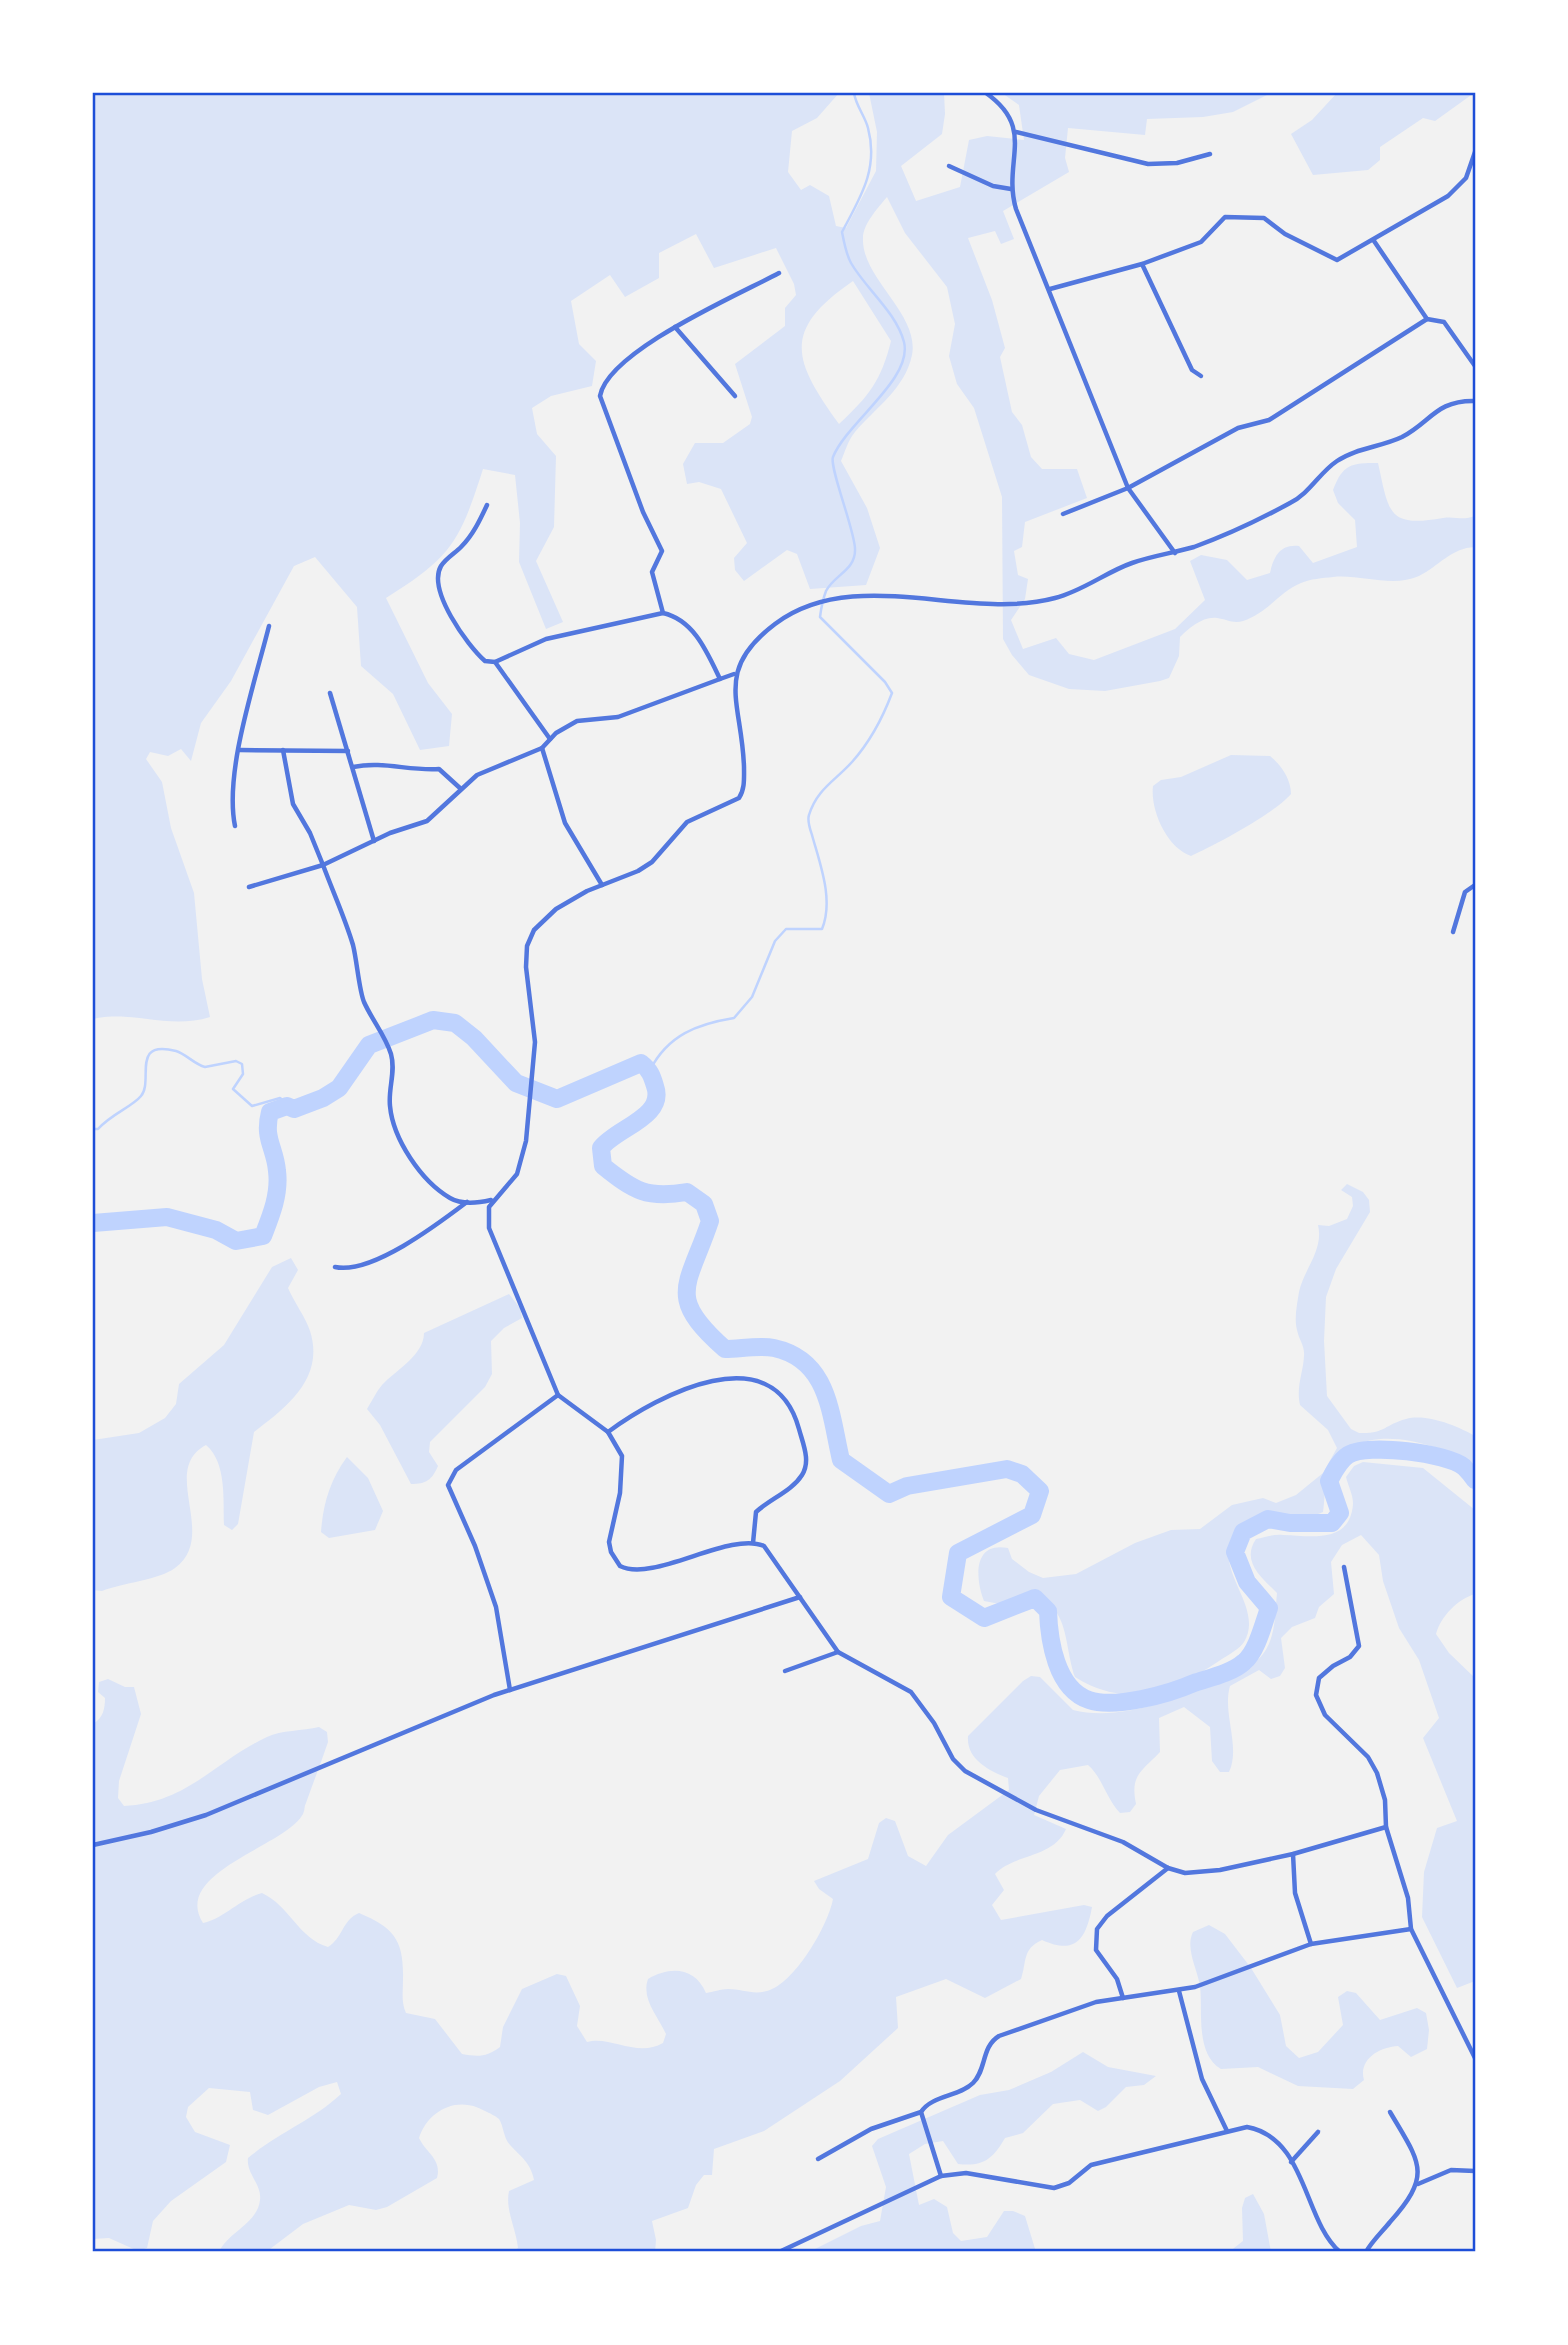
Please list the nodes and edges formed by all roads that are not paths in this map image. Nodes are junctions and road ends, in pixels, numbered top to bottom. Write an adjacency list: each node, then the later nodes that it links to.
1 (986, 93): 2 (street)
2 (1016, 132): 4 (street); 6 (street)
3 (1475, 152): 7 (street)
4 (1210, 154)
5 (948, 166): 6 (street)
6 (1011, 189): 10 (street)
7 (1374, 241): 8 (street); 11 (street)
8 (1142, 264): 10 (street); 14 (street)
9 (779, 273): 12 (street)
10 (1050, 289): 17 (street)
11 (1426, 319): 13 (street); 17 (street)
12 (675, 327): 15 (street); 21 (street)
13 (1475, 366)
14 (1201, 376)
15 (735, 396)
16 (1475, 401): 20 (street)
17 (1128, 488): 19 (street); 20 (street)
18 (487, 505): 23 (street)
19 (1063, 514)
20 (1175, 552): 24 (street)
21 (663, 613): 23 (street); 25 (street)
22 (269, 626): 29 (street)
23 (495, 662): 27 (street)
24 (734, 674): 25 (street); 37 (street)
25 (720, 679): 27 (street)
26 (330, 693): 31 (street)
27 (550, 739): 28 (street)
28 (542, 747): 33 (street); 37 (street)
29 (240, 750): 30 (street); 34 (street)
30 (283, 750): 31 (street); 36 (street)
31 (348, 751): 32 (street)
32 (353, 767): 33 (street); 35 (street)
33 (461, 789): 35 (street)
34 (235, 826)
35 (373, 841): 36 (street)
36 (323, 865): 39 (street); 42 (street)
37 (601, 885): 41 (street)
38 (1475, 885): 40 (street)
39 (249, 887)
40 (1453, 932)
41 (492, 1199): 42 (street); 44 (street)
42 (467, 1202): 43 (street)
43 (335, 1267)
44 (558, 1395): 45 (street); 51 (street)
45 (608, 1432): 46 (street); 46 (street)
46 (753, 1543): 48 (street)
47 (1344, 1567): 52 (street)
48 (800, 1597): 49 (street); 51 (street)
49 (838, 1652): 50 (street); 55 (street)
50 (785, 1671)
51 (510, 1690): 53 (street)
52 (1386, 1827): 54 (street); 56 (street)
53 (93, 1845)
54 (1293, 1854): 55 (street); 57 (street)
55 (1168, 1868): 59 (street)
56 (1411, 1929): 57 (street); 60 (street)
57 (1311, 1944): 58 (street)
58 (1179, 1991): 59 (street); 63 (street)
59 (1123, 1998): 61 (street)
60 (1475, 2058)
61 (920, 2112): 65 (street); 68 (street)
62 (1390, 2112): 69 (street)
63 (1227, 2131): 66 (street); 68 (street)
64 (1318, 2132): 66 (street)
65 (818, 2159)
66 (1291, 2162): 71 (street)
67 (1475, 2171): 69 (street)
68 (941, 2176): 70 (street)
69 (1417, 2185): 72 (street)
70 (779, 2252)
71 (1340, 2252)
72 (1366, 2252)

